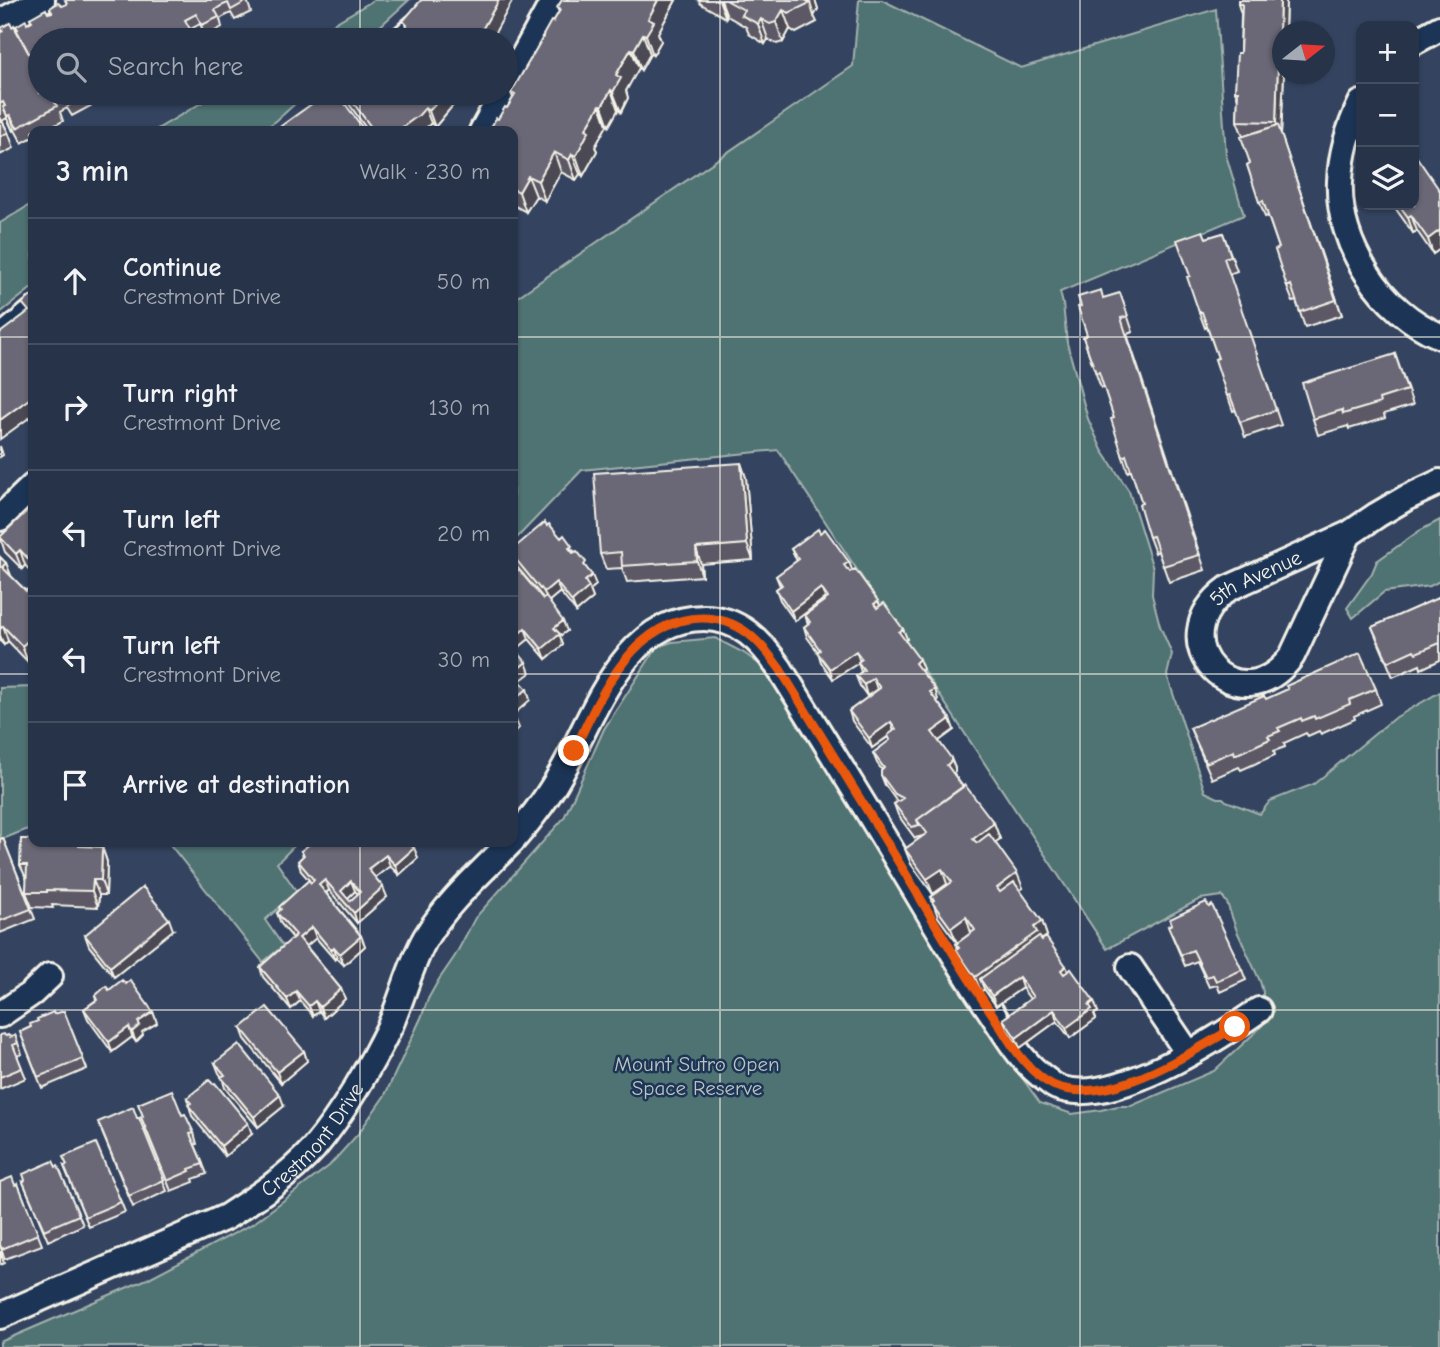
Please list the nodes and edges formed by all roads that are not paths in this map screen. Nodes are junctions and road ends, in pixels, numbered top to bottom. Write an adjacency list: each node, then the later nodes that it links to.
1 (42, 0): 4 (street)
2 (554, 0): 8 (street)
3 (421, 16): 5 (lane)
4 (0, 22)
5 (406, 28)
6 (1440, 28): 7 (street)
7 (1419, 39)
8 (518, 67)
9 (497, 105): 11 (street)
10 (1356, 116): 14 (street)
11 (485, 126)
12 (28, 308): 13 (lane)
13 (0, 331)
14 (1440, 337)
15 (1440, 482): 18 (street, 5th Avenue)
16 (28, 491): 17 (street)
17 (0, 519)
18 (1349, 534): 18 (street, 5th Avenue)
19 (518, 834): 25 (street, Crestmont Drive)
20 (506, 847): 26 (street, Crestmont Drive)
21 (1130, 967): 25 (street)
22 (50, 976): 24 (street)
23 (1259, 1010): 25 (street, Crestmont Drive)
24 (0, 1015)
25 (1188, 1054)
26 (0, 1316)

